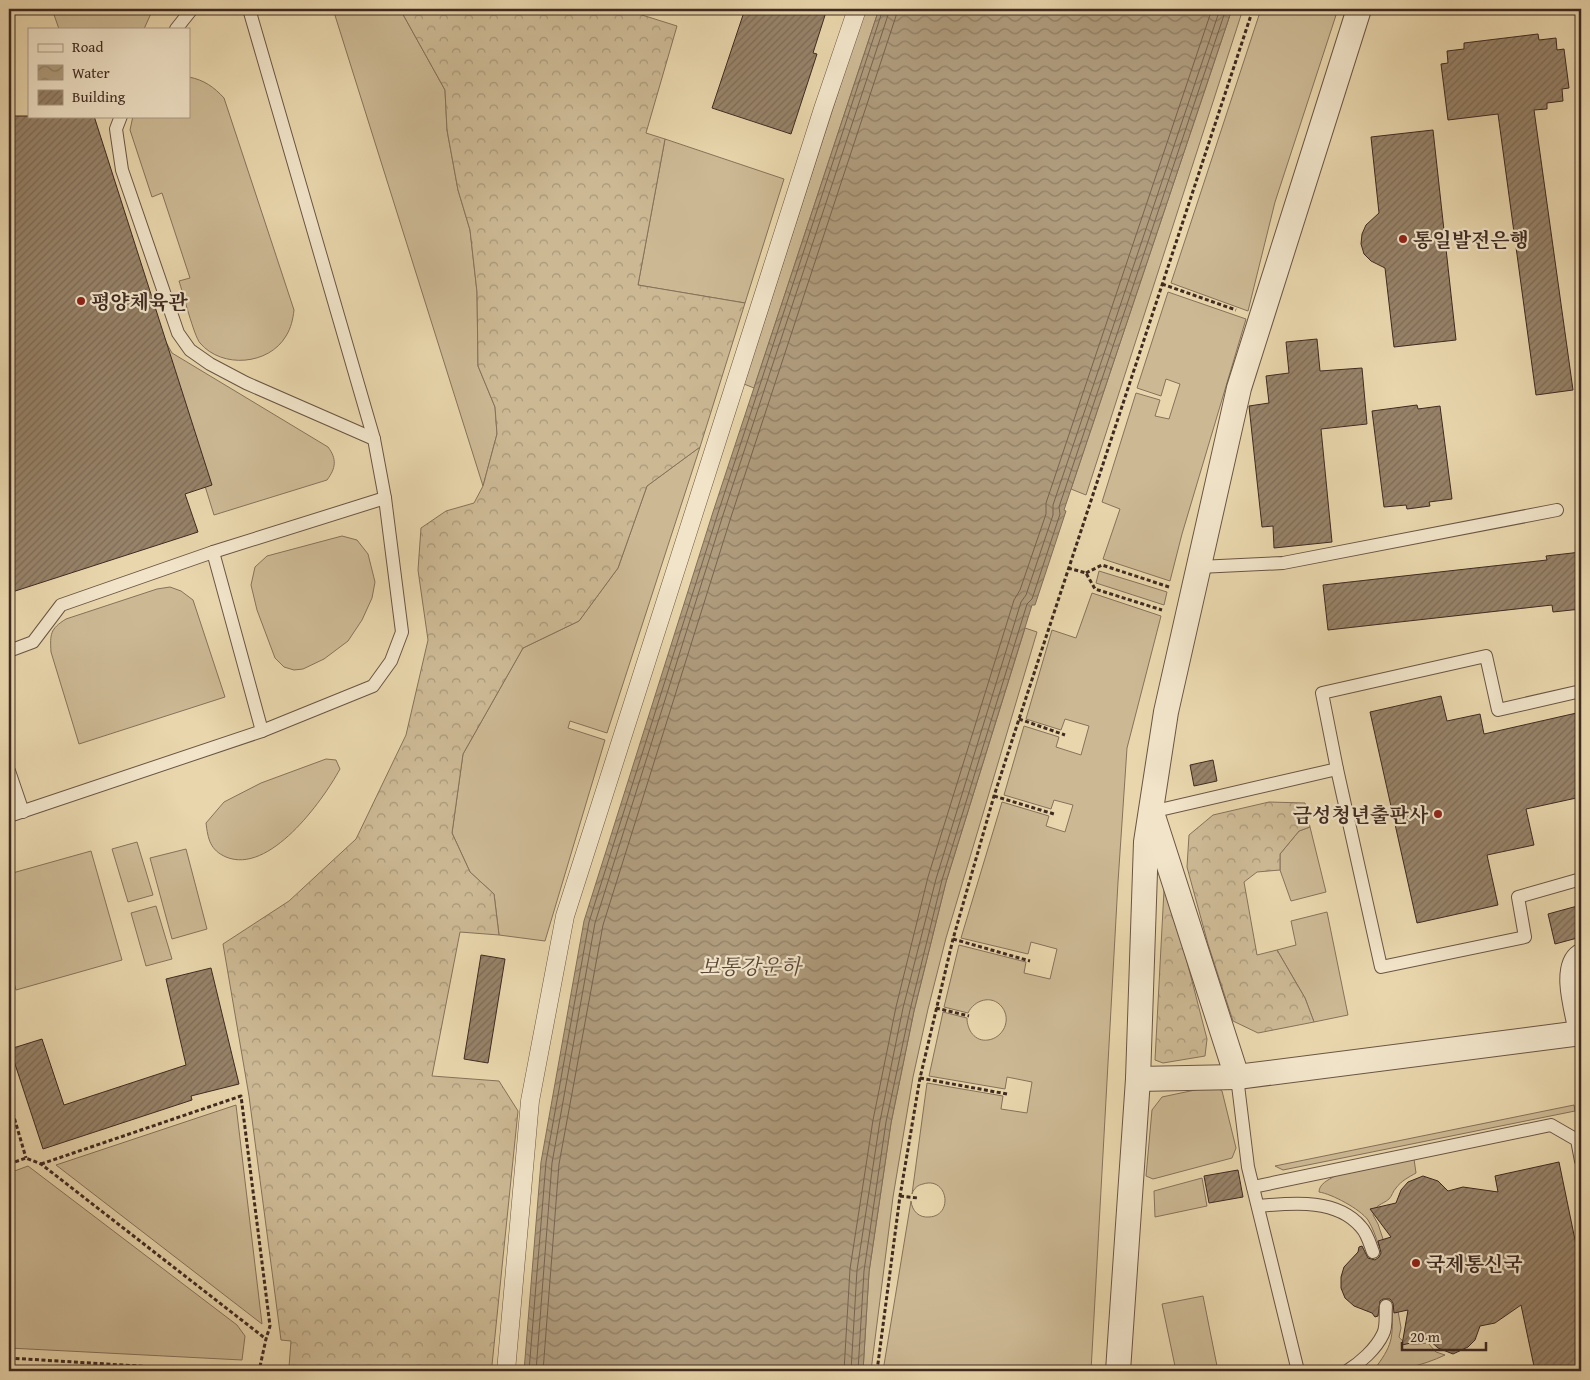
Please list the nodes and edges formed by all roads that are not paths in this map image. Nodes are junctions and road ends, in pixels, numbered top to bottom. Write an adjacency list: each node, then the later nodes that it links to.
1 (192, 9): 5 (lane)
2 (250, 9): 7 (lane)
3 (857, 9): 30 (street)
4 (1359, 9): 11 (street)
5 (177, 28)
6 (120, 118): 7 (lane)
7 (374, 439): 8 (lane)
8 (385, 498): 10 (lane); 14 (lane)
9 (1558, 510): 11 (lane)
10 (213, 552): 12 (lane); 14 (lane)
11 (1199, 567): 18 (street)
12 (9, 651)
13 (1581, 691): 15 (lane)
14 (262, 731): 17 (lane)
15 (1337, 769): 18 (lane); 20 (lane)
16 (9, 771): 17 (lane)
17 (23, 812): 19 (lane)
18 (1152, 812): 23 (street); 24 (street)
19 (9, 816)
20 (1581, 879)
21 (1581, 956): 22 (street)
22 (1581, 1033): 23 (street)
23 (1237, 1077): 24 (street); 26 (lane)
24 (1138, 1079): 31 (street)
25 (1581, 1161): 26 (lane)
26 (1253, 1187): 27 (lane)
27 (1258, 1206): 28 (lane); 32 (lane)
28 (1373, 1252)
29 (1386, 1306): 33 (lane)
30 (506, 1371)
31 (1118, 1371)
32 (1298, 1371)
33 (1347, 1371)

